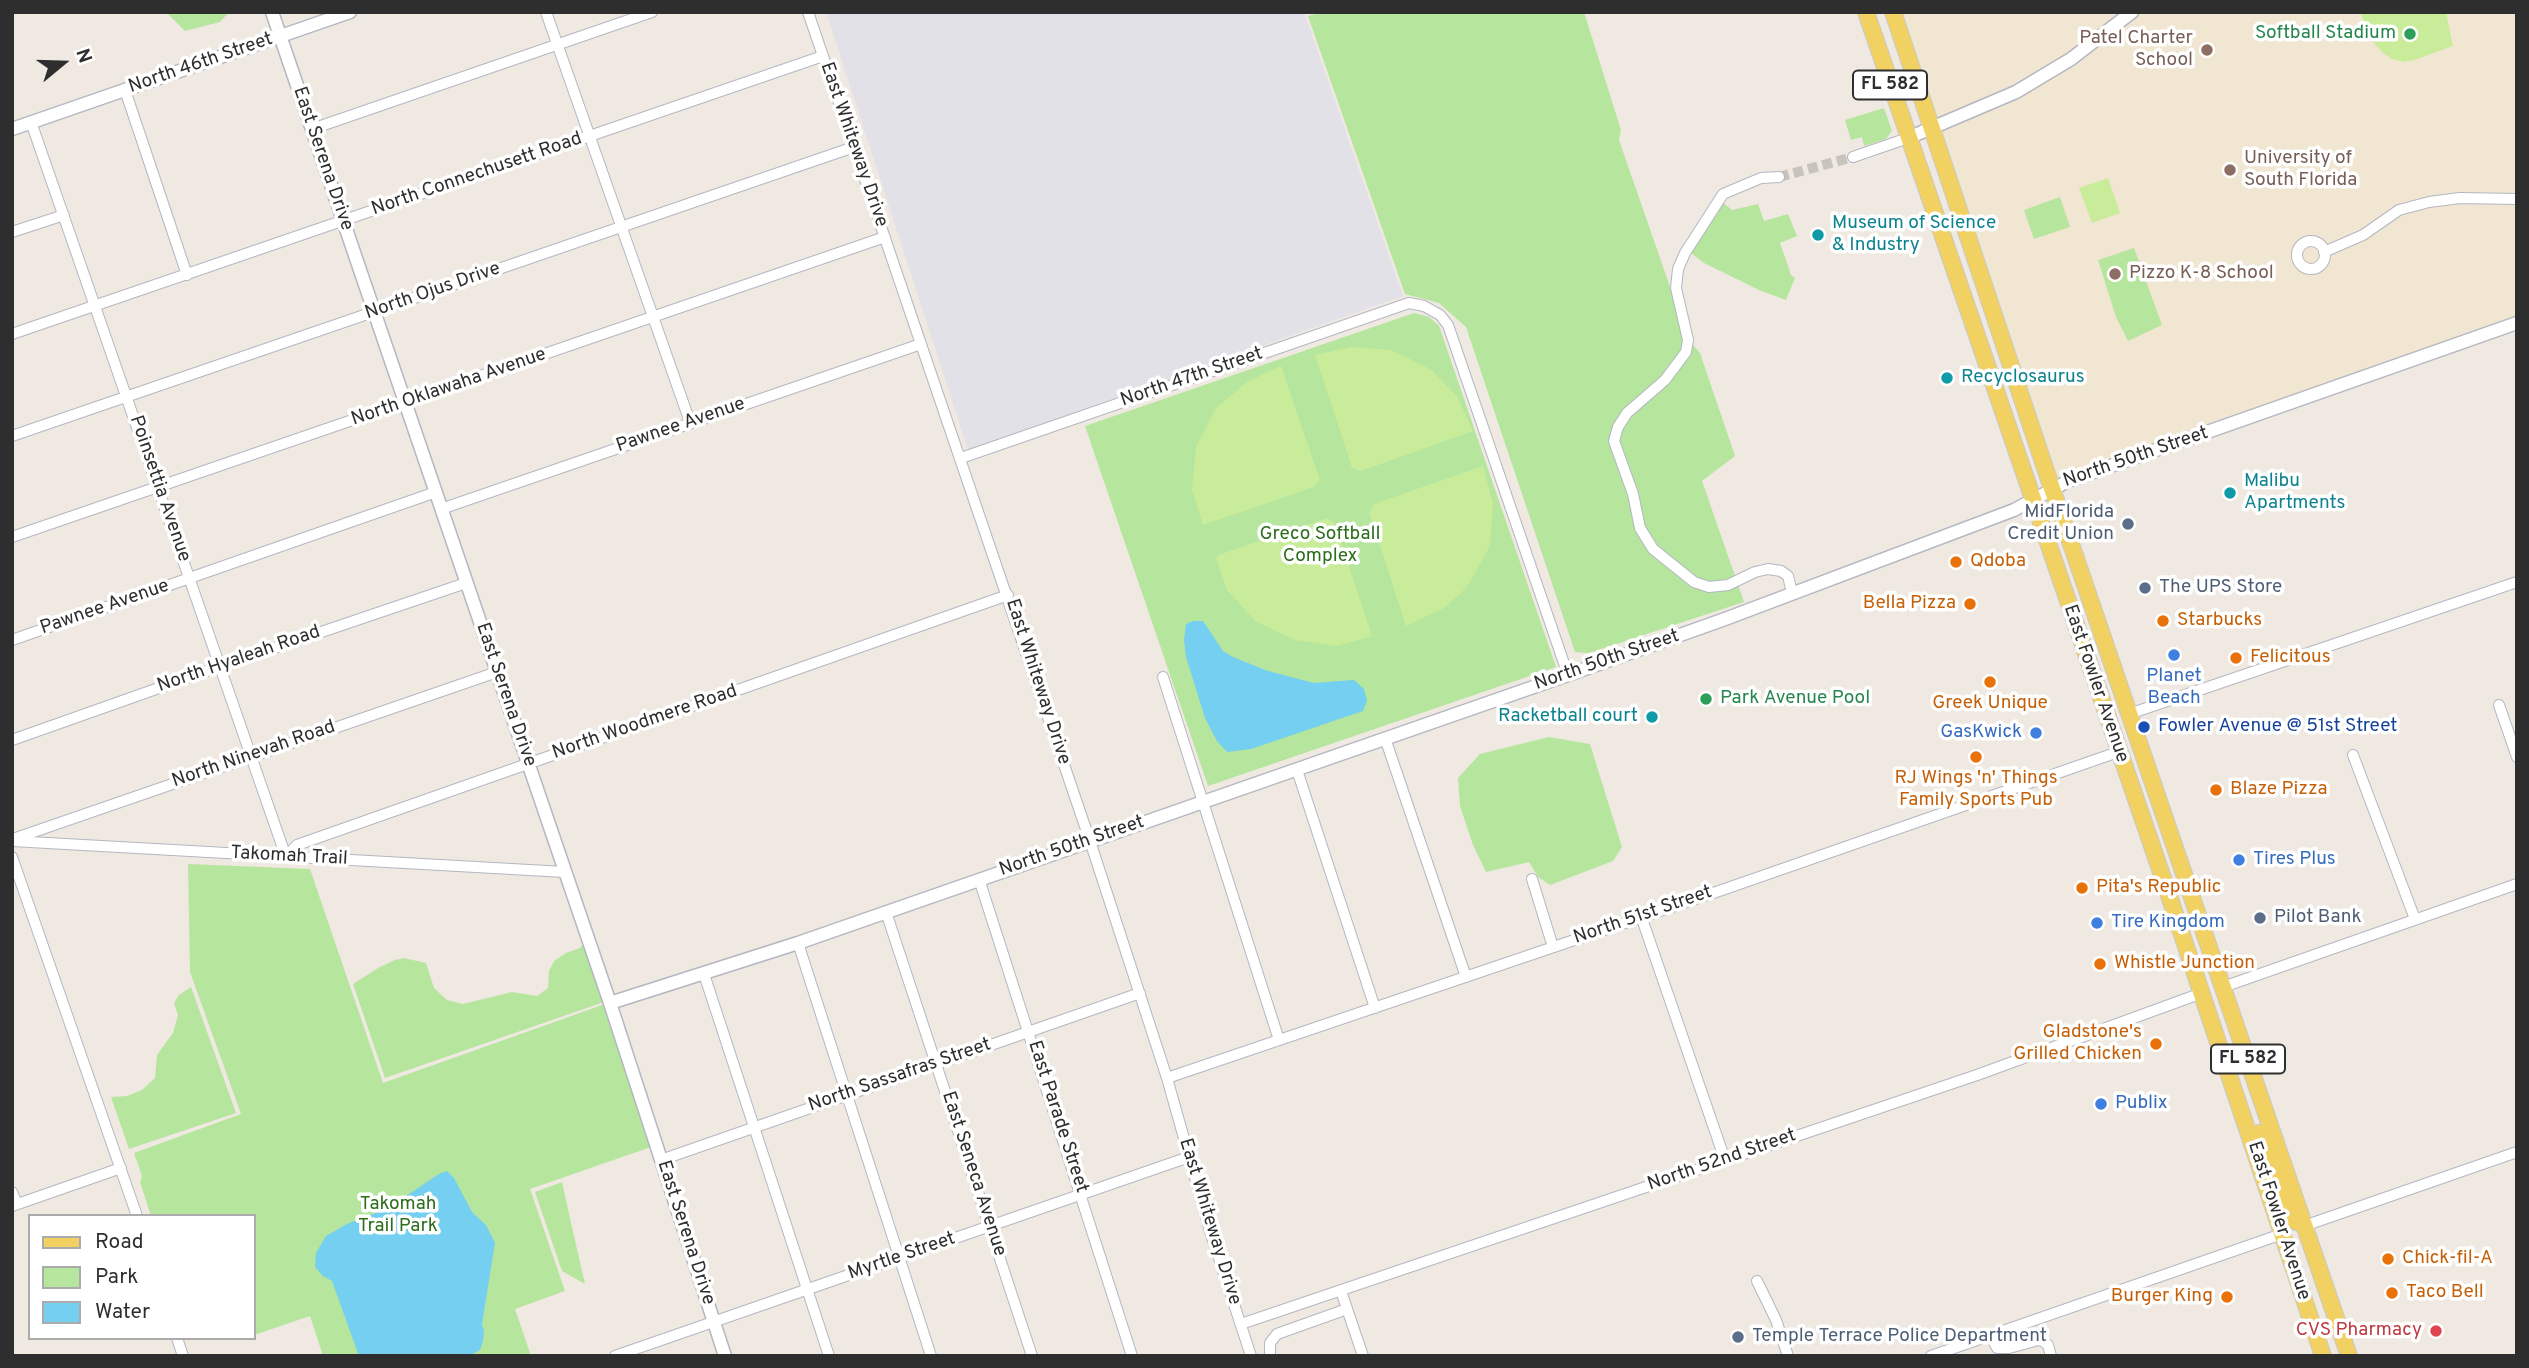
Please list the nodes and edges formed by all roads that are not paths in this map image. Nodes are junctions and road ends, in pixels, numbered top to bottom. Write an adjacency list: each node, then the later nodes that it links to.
1 (272, 12): 9 (street, East Serena Drive)
2 (350, 12): 9 (street, North 46th Street)
3 (546, 12): 10 (street)
4 (652, 12): 10 (street)
5 (808, 12): 11 (street, East Whiteway Drive)
6 (1866, 12): 18 (main road, East Fowler Avenue / FL 582)
7 (1894, 12): 16 (main road, East Fowler Avenue / FL 582)
8 (2132, 12): 16 (street)
9 (280, 36): 12 (street, North 46th Street); 15 (street, East Serena Drive)
10 (558, 45): 15 (street); 17 (street)
11 (823, 56): 17 (street, North Connechusett Road); 19 (street, East Whiteway Drive)
12 (125, 90): 13 (street, North 46th Street); 29 (street)
13 (31, 122): 14 (street, North 46th Street); 23 (street, Poinsettia Avenue)
14 (12, 128)
15 (312, 129): 24 (street, East Serena Drive)
16 (1933, 129): 18 (street); 42 (main road, East Fowler Avenue / FL 582)
17 (589, 136): 24 (street, North Connechusett Road); 25 (street)
18 (1908, 138): 20 (street); 44 (main road, East Fowler Avenue / FL 582)
19 (854, 147): 25 (street, North Ojus Drive); 27 (street, East Whiteway Drive)
20 (1853, 158)
21 (1779, 177): 51 (street)
22 (2517, 199): 28 (street)
23 (64, 215): 26 (street); 30 (street, Poinsettia Avenue)
24 (343, 221): 29 (street, North Connechusett Road); 31 (street, East Serena Drive)
25 (621, 226): 31 (street, North Ojus Drive); 32 (street)
26 (12, 232)
27 (885, 237): 32 (street, North Oklawaha Avenue); 35 (street, East Whiteway Drive)
28 (2324, 252)
29 (187, 275): 30 (street, North Connechusett Road)
30 (95, 306): 34 (street, North Connechusett Road); 36 (street, Poinsettia Avenue)
31 (374, 312): 36 (street, North Ojus Drive); 37 (street, East Serena Drive)
32 (653, 317): 37 (street, North Oklawaha Avenue); 38 (street)
33 (2517, 323): 42 (street, North 50th Street)
34 (12, 334)
35 (921, 344): 38 (street, Pawnee Avenue); 40 (street, East Whiteway Drive)
36 (127, 397): 39 (street, North Ojus Drive); 41 (street, Poinsettia Avenue)
37 (405, 403): 41 (street, North Oklawaha Avenue); 43 (street, East Serena Drive)
38 (690, 422): 45 (street, Pawnee Avenue)
39 (12, 436)
40 (961, 458): 52 (street, East Whiteway Drive); 56 (street, North 47th Street)
41 (159, 487): 46 (street, North Oklawaha Avenue); 47 (street, Poinsettia Avenue)
42 (2052, 488): 44 (street, North 50th Street); 59 (main road, East Fowler Avenue / FL 582)
43 (436, 492): 45 (street, East Serena Drive); 47 (street, Pawnee Avenue)
44 (2033, 501): 48 (main road, East Fowler Avenue / FL 582); 51 (street, North 50th Street)
45 (441, 509): 50 (street, East Serena Drive)
46 (12, 537)
47 (190, 578): 53 (street, Pawnee Avenue); 54 (street, Poinsettia Avenue)
48 (2059, 579): 59 (main road); 62 (main road, East Fowler Avenue / FL 582)
49 (2517, 582): 59 (street)
50 (466, 583): 54 (street, North Hyaleah Road); 55 (street, East Serena Drive)
51 (1791, 593): 56 (street, North 50th Street)
52 (1008, 596): 66 (street, North Woodmere Road); 70 (street, East Whiteway Drive)
53 (12, 640)
54 (221, 666): 61 (street, North Hyaleah Road); 64 (street, Poinsettia Avenue)
55 (497, 673): 64 (street, North Ninevah Road); 66 (street, East Serena Drive)
56 (1568, 675): 60 (street, North 50th Street)
57 (1163, 677): 68 (street)
58 (2499, 705): 65 (street)
59 (2129, 715): 78 (main road, East Fowler Avenue / FL 582)
60 (1385, 738): 67 (street, North 50th Street); 85 (street)
61 (12, 740)
62 (2118, 752): 75 (main road, East Fowler Avenue / FL 582); 78 (main road); 80 (street, North 51st Street)
63 (2353, 755): 81 (street)
64 (252, 756): 69 (street, North Ninevah Road); 72 (street, Poinsettia Avenue)
65 (2517, 757)
66 (528, 763): 72 (street, North Woodmere Road); 73 (street, East Serena Drive)
67 (1297, 770): 68 (street, North 50th Street); 90 (street)
68 (1203, 800): 70 (street, North 50th Street); 92 (street)
69 (12, 840): 72 (street, Takomah Trail)
70 (1090, 841): 76 (street, North 50th Street); 87 (street, East Whiteway Drive)
71 (12, 857): 103 (street)
72 (286, 857): 73 (street, Takomah Trail)
73 (565, 872): 89 (street, East Serena Drive)
74 (1532, 878): 83 (street)
75 (2163, 878): 86 (main road); 88 (main road, East Fowler Avenue / FL 582)
76 (979, 879): 79 (street, North 50th Street); 91 (street, East Parade Street)
77 (2517, 884): 81 (street)
78 (2191, 893): 86 (main road, East Fowler Avenue / FL 582)
79 (886, 912): 82 (street, North 50th Street); 93 (street, East Seneca Avenue)
80 (1641, 916): 83 (street, North 51st Street); 102 (street)
81 (2415, 919): 86 (street)
82 (798, 943): 84 (street, North 50th Street); 95 (street)
83 (1553, 947): 85 (street, North 51st Street)
84 (704, 974): 89 (street, North 50th Street); 97 (street)
85 (1466, 977): 90 (street, North 51st Street)
86 (2223, 987): 98 (main road, East Fowler Avenue / FL 582)
87 (1140, 993): 91 (street, North Sassafras Street); 94 (street, East Whiteway Drive)
88 (2202, 993): 96 (main road, East Fowler Avenue / FL 582); 98 (main road); 102 (street, North 52nd Street)
89 (610, 1003): 101 (street, East Serena Drive)
90 (1375, 1008): 92 (street, North 51st Street)
91 (1029, 1031): 93 (street, North Sassafras Street); 105 (street, East Parade Street)
92 (1279, 1040): 94 (street, North 51st Street)
93 (937, 1063): 95 (street, North Sassafras Street); 109 (street, East Seneca Avenue)
94 (1167, 1078): 100 (street, East Whiteway Drive)
95 (848, 1095): 97 (street, North Sassafras Street); 111 (street)
96 (2239, 1104): 108 (main road); 110 (main road, East Fowler Avenue / FL 582)
97 (754, 1127): 101 (street, North Sassafras Street); 113 (street)
98 (2271, 1127): 108 (main road, East Fowler Avenue / FL 582)
99 (2517, 1152): 108 (street)
100 (1189, 1157): 105 (street, Myrtle Street); 117 (street, East Whiteway Drive)
101 (661, 1160): 116 (street, East Serena Drive)
102 (1725, 1160): 114 (street, North 52nd Street)
103 (121, 1168): 106 (street); 107 (street)
104 (12, 1192): 106 (street)
105 (1082, 1195): 109 (street, Myrtle Street); 124 (street, East Parade Street)
106 (14, 1205)
107 (136, 1214)
108 (2304, 1226): 132 (main road, East Fowler Avenue / FL 582)
109 (990, 1227): 111 (street, Myrtle Street); 123 (street, East Seneca Avenue)
110 (2282, 1234): 118 (street); 131 (main road, East Fowler Avenue / FL 582)
111 (900, 1258): 113 (street, Myrtle Street); 122 (street)
112 (1757, 1281): 128 (street)
113 (808, 1290): 116 (street, Myrtle Street); 121 (street)
114 (1340, 1291): 115 (street); 117 (street, North 52nd Street)
115 (1347, 1309): 126 (street); 127 (street)
116 (714, 1322): 119 (street, Myrtle Street); 120 (street, East Serena Drive)
117 (1241, 1324): 125 (street, East Whiteway Drive)
118 (1990, 1335): 129 (street); 130 (street)
119 (614, 1356)
120 (725, 1356)
121 (829, 1356)
122 (931, 1356)
123 (1032, 1356)
124 (1132, 1356)
125 (1251, 1356)
126 (1270, 1356)
127 (1363, 1356)
128 (1788, 1356)
129 (1931, 1356)
130 (2051, 1356)
131 (2323, 1356)
132 (2349, 1356)

